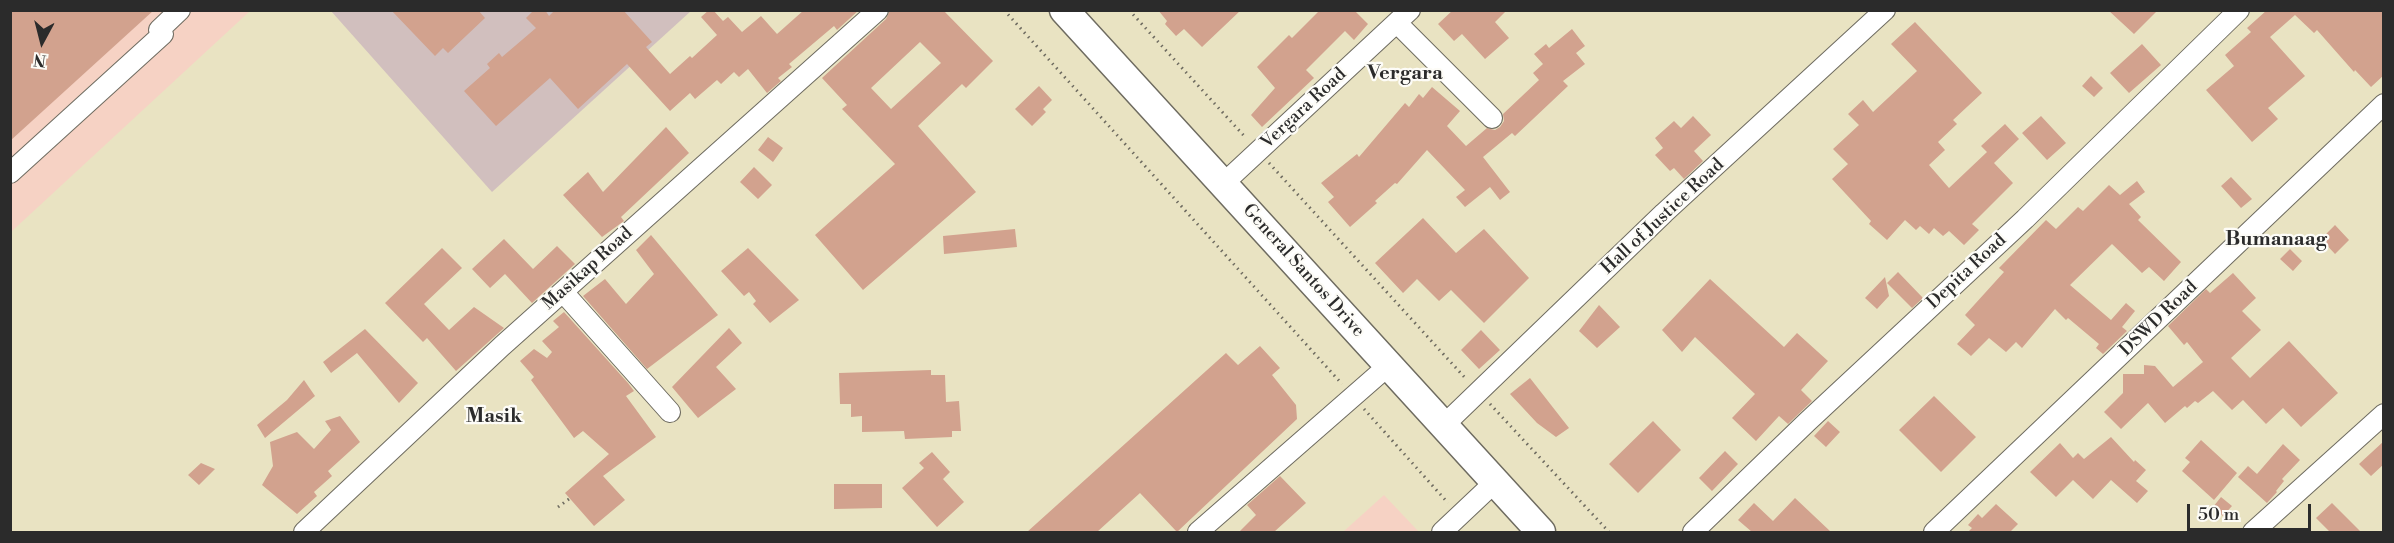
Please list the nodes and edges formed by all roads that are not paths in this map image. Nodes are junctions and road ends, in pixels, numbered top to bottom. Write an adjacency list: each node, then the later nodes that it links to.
1 (180, 10): 9 (street)
2 (878, 10): 11 (street, Masikap Road)
3 (1064, 10): 10 (highway, General Santos Drive)
4 (1885, 10): 15 (street, Hall of Justice Road)
5 (2239, 10): 21 (street, Depita Road)
6 (1404, 17): 8 (street); 10 (street, Vergara Road)
7 (2384, 104): 22 (street, DSWD Road)
8 (1492, 118)
9 (12, 170)
10 (1224, 183): 12 (highway, General Santos Drive)
11 (563, 291): 13 (street); 17 (street, Masikap Road)
12 (1388, 366): 15 (highway, General Santos Drive); 18 (street)
13 (670, 412)
14 (2384, 414): 23 (street)
15 (1443, 426): 16 (highway, General Santos Drive)
16 (1495, 482): 19 (street); 20 (highway, General Santos Drive)
17 (304, 532)
18 (1198, 532)
19 (1442, 532)
20 (1541, 532)
21 (1693, 532)
22 (1934, 532)
23 (2253, 532)

